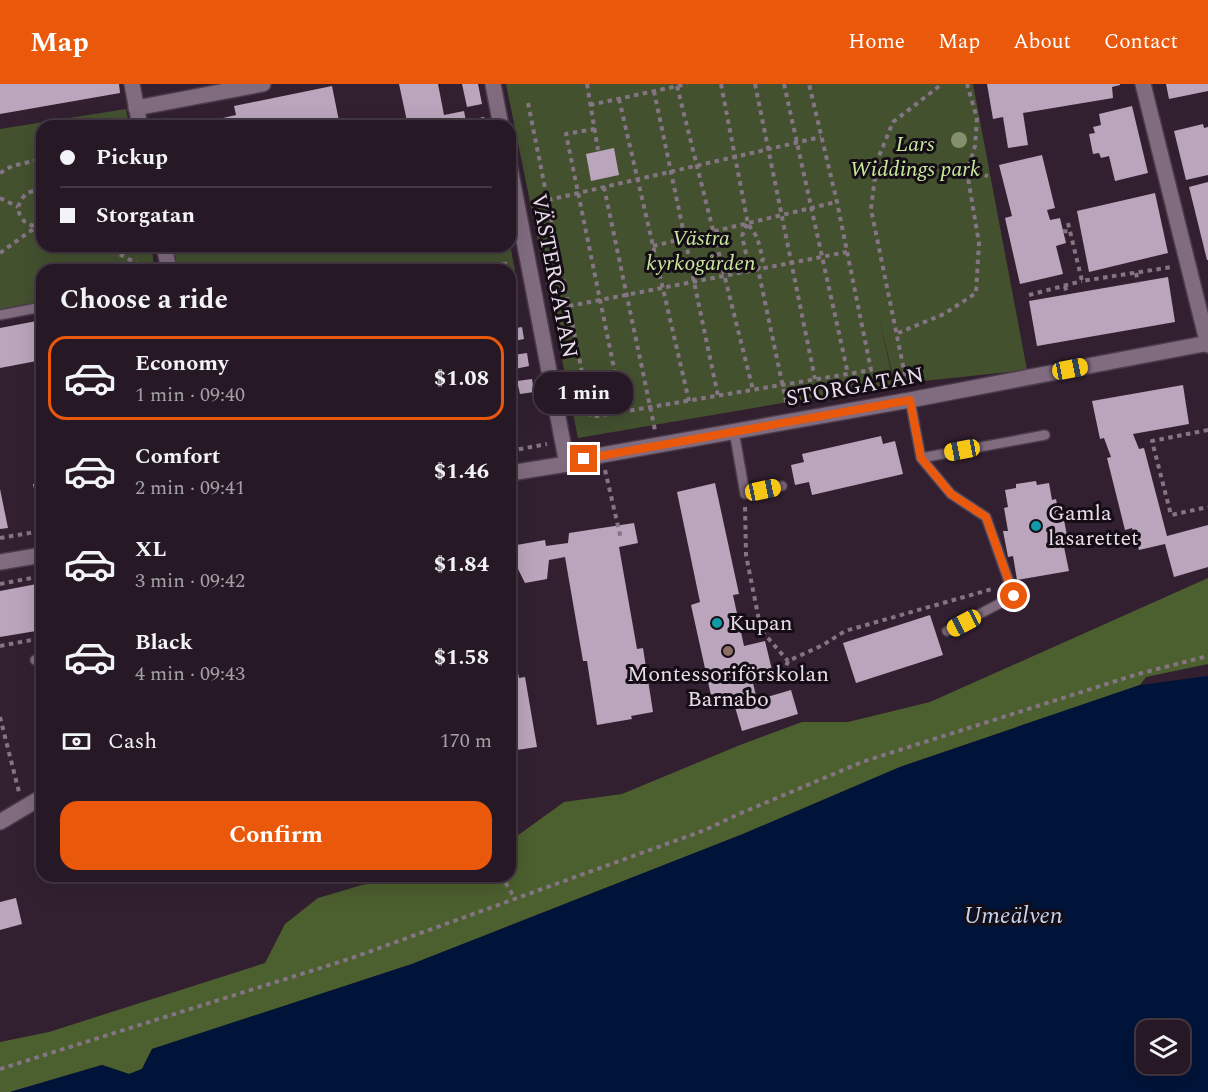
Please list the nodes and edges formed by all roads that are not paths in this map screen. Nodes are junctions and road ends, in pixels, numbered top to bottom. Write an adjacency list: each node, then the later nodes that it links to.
1 (132, 84): 5 (street)
2 (263, 84): 5 (street)
3 (493, 84): 7 (street)
4 (1143, 84): 11 (street)
5 (136, 108): 6 (street)
6 (139, 120)
7 (500, 120)
8 (516, 197): 15 (street, VÄSTERGATAN)
9 (36, 308): 10 (lane)
10 (0, 315)
11 (1208, 343): 12 (street, STORGATAN)
12 (909, 395): 13 (street, STORGATAN); 16 (lane)
13 (734, 431): 15 (street, STORGATAN); 18 (lane)
14 (1045, 435): 16 (lane)
15 (566, 457): 17 (street, STORGATAN)
16 (921, 458): 21 (lane)
17 (516, 472)
18 (782, 486)
19 (36, 556): 20 (street)
20 (0, 562)
21 (947, 631)
22 (36, 800): 23 (street)
23 (0, 822)

